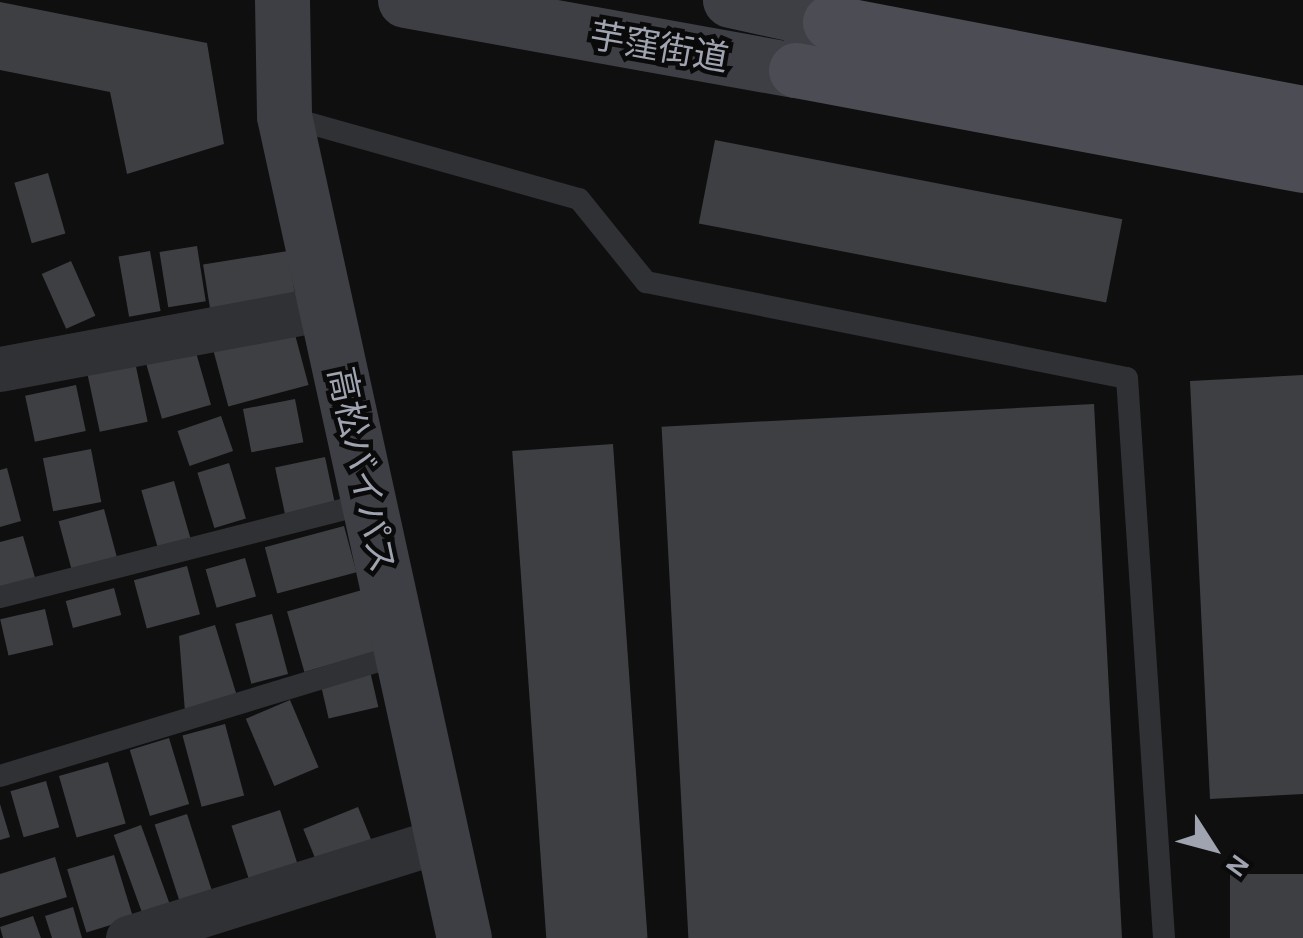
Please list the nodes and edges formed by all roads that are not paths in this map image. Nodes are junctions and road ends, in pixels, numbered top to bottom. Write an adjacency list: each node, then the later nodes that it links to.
1 (282, 0): 8 (street, 高松バイパス)
2 (405, 0): 5 (street, 芋窪街道)
3 (756, 2): 4 (street, 芋窪街道); 5 (street)
4 (838, 11): 6 (street); 7 (main road)
5 (728, 61): 6 (street, 芋窪街道)
6 (796, 70): 9 (main road)
7 (1303, 113)
8 (284, 116): 10 (street, 高松バイパス); 19 (lane)
9 (1303, 165)
10 (326, 308): 11 (street); 12 (street, 高松バイパス)
11 (0, 370)
12 (368, 503): 13 (lane); 14 (street, 高松バイパス)
13 (0, 598)
14 (401, 654): 15 (lane); 16 (street, 高松バイパス)
15 (0, 776)
16 (441, 840): 17 (street); 18 (street, 高松バイパス)
17 (128, 938)
18 (464, 938)
19 (1164, 938)

